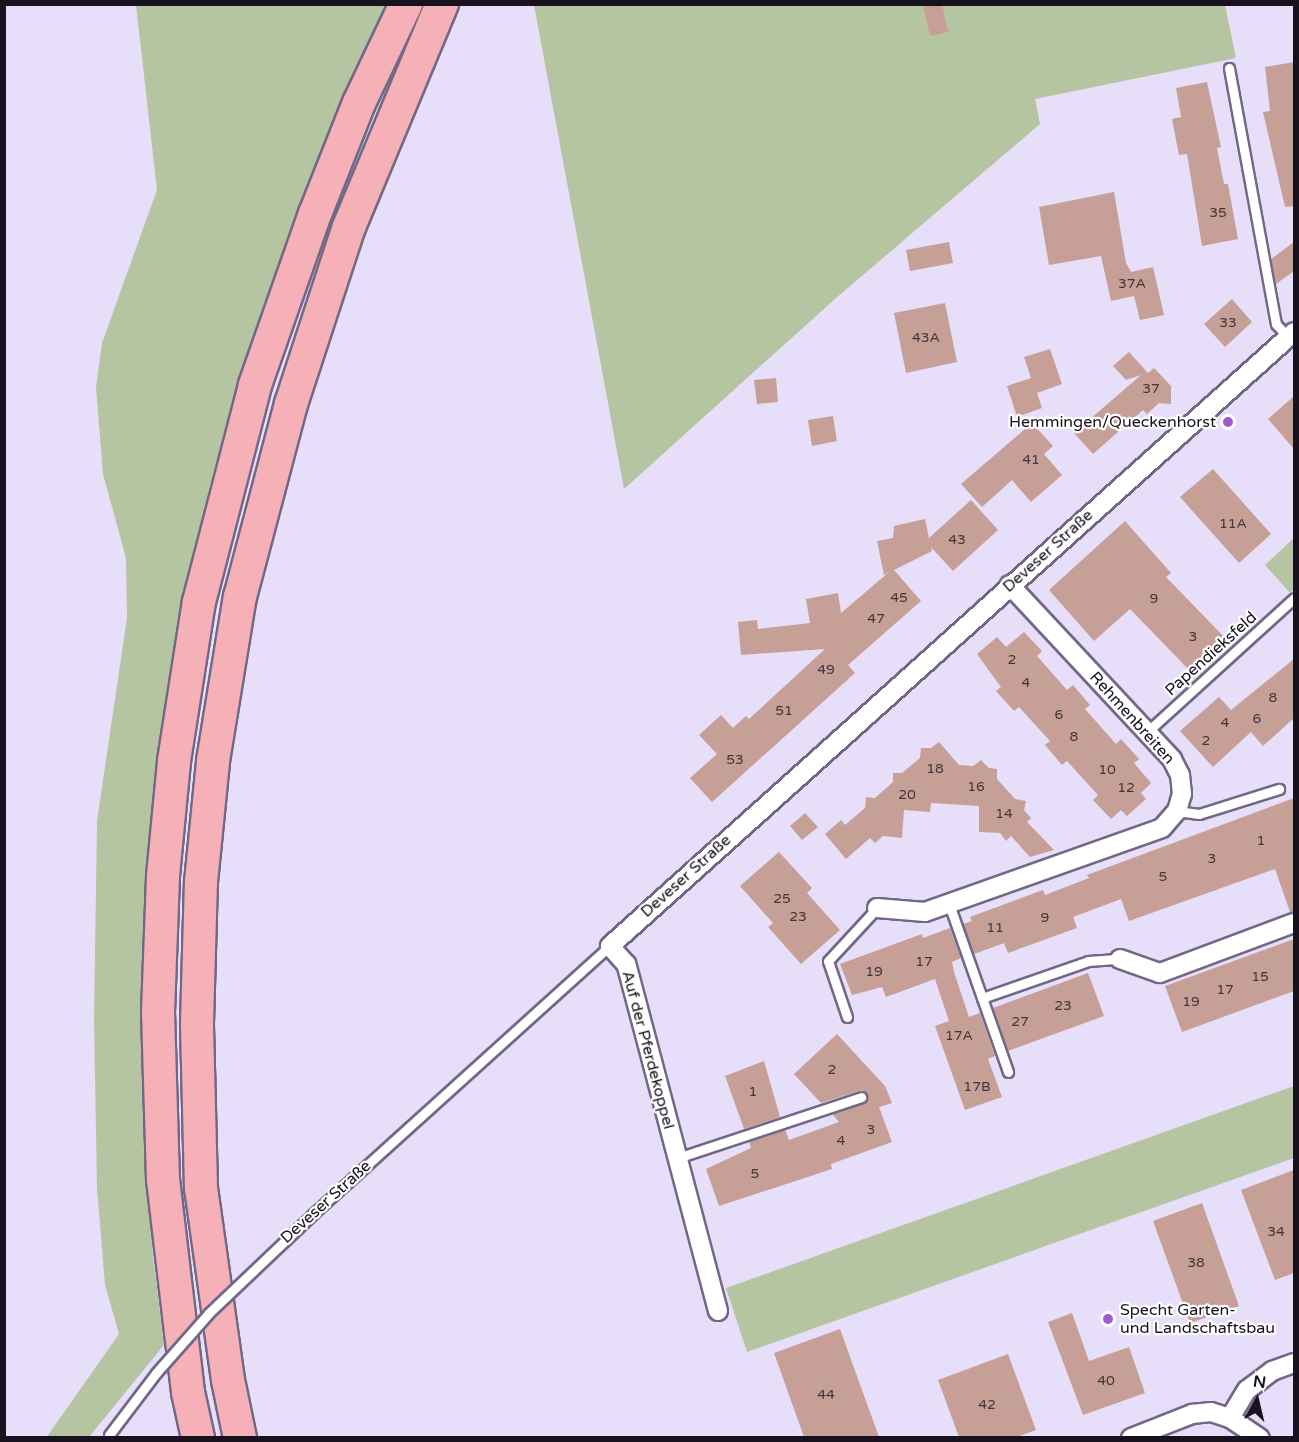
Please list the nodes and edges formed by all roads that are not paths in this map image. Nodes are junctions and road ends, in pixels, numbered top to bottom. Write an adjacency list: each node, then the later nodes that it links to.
1 (406, 4): 24 (highway)
2 (442, 4): 25 (highway)
3 (1229, 68): 4 (lane, Deveser Straße)
4 (1291, 334): 5 (street, Deveser Straße)
5 (1010, 585): 7 (street, Rehmenbreiten); 13 (street, Deveser Straße)
6 (1294, 598): 7 (lane, Papendieksfeld)
7 (1148, 731): 9 (street, Rehmenbreiten)
8 (1279, 789): 9 (lane)
9 (1177, 811): 10 (street)
10 (949, 904): 11 (street); 15 (lane)
11 (877, 908): 16 (lane)
12 (1294, 923): 14 (street)
13 (610, 946): 19 (street, Auf der Pferdekoppel); 23 (lane, Deveser Straße, bridge)
14 (1120, 959): 15 (lane)
15 (982, 998): 17 (lane)
16 (847, 1017)
17 (1008, 1072)
18 (861, 1097): 19 (lane)
19 (677, 1158): 20 (street, Auf der Pferdekoppel)
20 (718, 1311)
21 (1294, 1363): 22 (street)
22 (1230, 1418): 26 (street); 27 (street)
23 (109, 1436)
24 (198, 1437)
25 (240, 1437)
26 (1131, 1437)
27 (1260, 1437)

